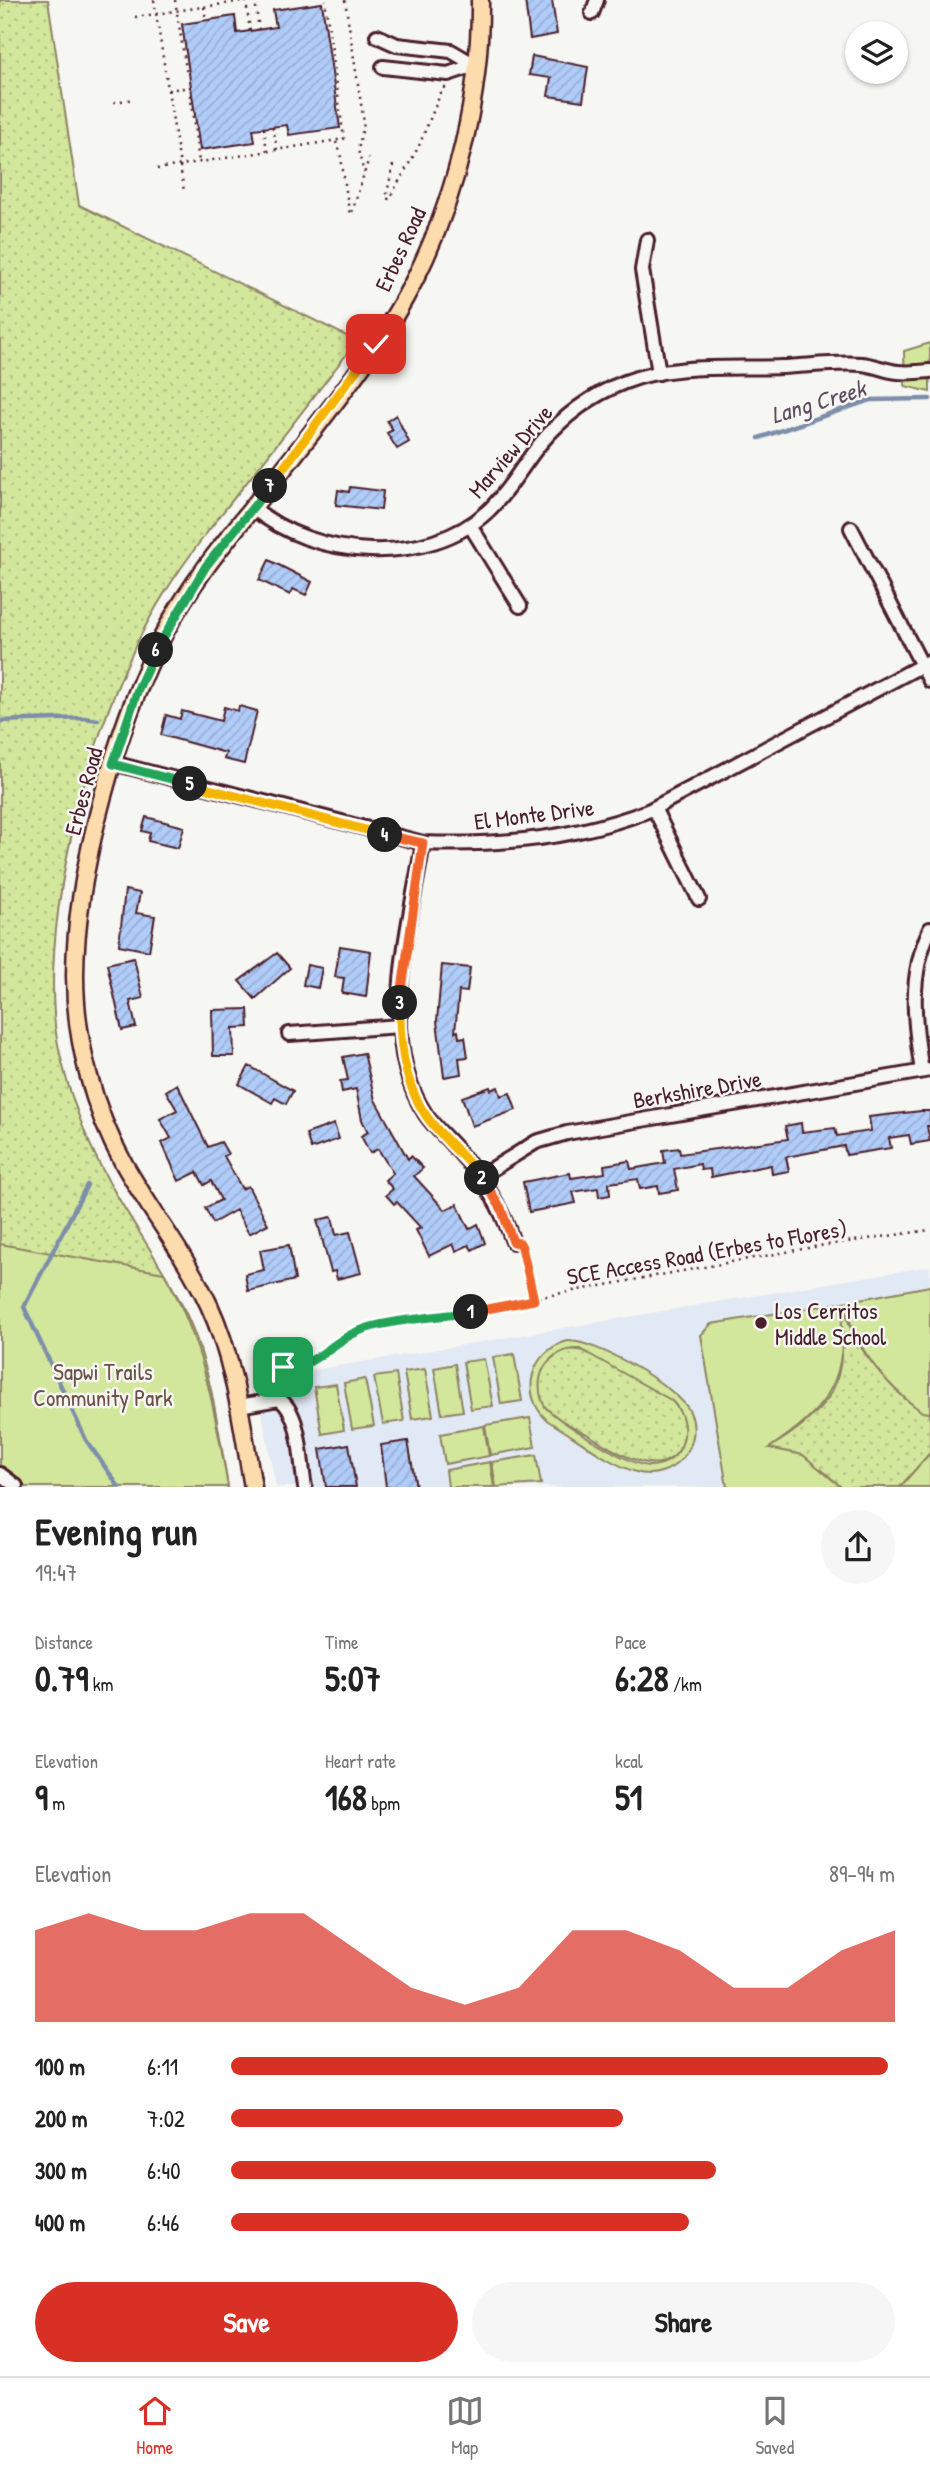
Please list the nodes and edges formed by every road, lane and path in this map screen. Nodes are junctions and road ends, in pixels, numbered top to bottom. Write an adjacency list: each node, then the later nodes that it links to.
1 (154, 0): 11 (path)
2 (175, 0): 9 (path)
3 (250, 0): 8 (path); 14 (path); 15 (path)
4 (324, 0): 28 (path)
5 (345, 0): 36 (path)
6 (480, 0): 17 (main road, Erbes Road)
7 (597, 0): 10 (street)
8 (204, 7): 9 (path); 13 (path)
9 (177, 11): 11 (path); 19 (path)
10 (592, 13)
11 (156, 14): 12 (path); 22 (path)
12 (135, 17)
13 (206, 20)
14 (259, 30)
15 (250, 31)
16 (377, 36): 17 (street)
17 (475, 65): 18 (street); 41 (main road, Erbes Road)
18 (383, 67)
19 (187, 75)
20 (191, 87): 22 (path, bridge)
21 (446, 87): 33 (path)
22 (168, 90): 34 (path)
23 (190, 95): 32 (path)
24 (134, 99): 25 (path)
25 (114, 102)
26 (273, 127): 29 (path)
27 (264, 128): 30 (path)
28 (336, 142): 29 (path); 36 (path)
29 (277, 150): 30 (path)
30 (267, 152): 32 (path)
31 (369, 158): 36 (path)
32 (199, 162): 34 (path)
33 (393, 165)
34 (179, 166): 35 (path); 37 (path)
35 (157, 169)
36 (364, 173)
37 (184, 191)
38 (648, 240): 40 (street)
39 (930, 371): 40 (street, Marview Drive)
40 (659, 373): 42 (street, Marview Drive)
41 (253, 508): 42 (street, Marview Drive); 47 (main road, Erbes Road)
42 (470, 525): 44 (street)
43 (851, 528): 45 (street)
44 (520, 606)
45 (926, 664): 46 (street); 48 (street, El Monte Drive)
46 (930, 681)
47 (113, 764): 49 (street, El Monte Drive); 60 (main road, Erbes Road)
48 (654, 808): 49 (street, El Monte Drive); 50 (street)
49 (423, 843): 52 (street)
50 (699, 898)
51 (930, 929): 54 (street)
52 (400, 1026): 53 (street); 55 (street)
53 (289, 1034)
54 (926, 1070): 55 (street, Berkshire Drive)
55 (481, 1176): 57 (street)
56 (930, 1230): 58 (path, SCE Access Road (Erbes to Flores))
57 (513, 1242): 58 (path)
58 (534, 1300): 59 (path, SCE Access Road (Erbes to Flores))
59 (251, 1370)
60 (239, 1406): 64 (main road, Erbes Road); 65 (street)
61 (0, 1474): 63 (street)
62 (1, 1487): 63 (street)
63 (16, 1487)
64 (253, 1487)
65 (305, 1487)

